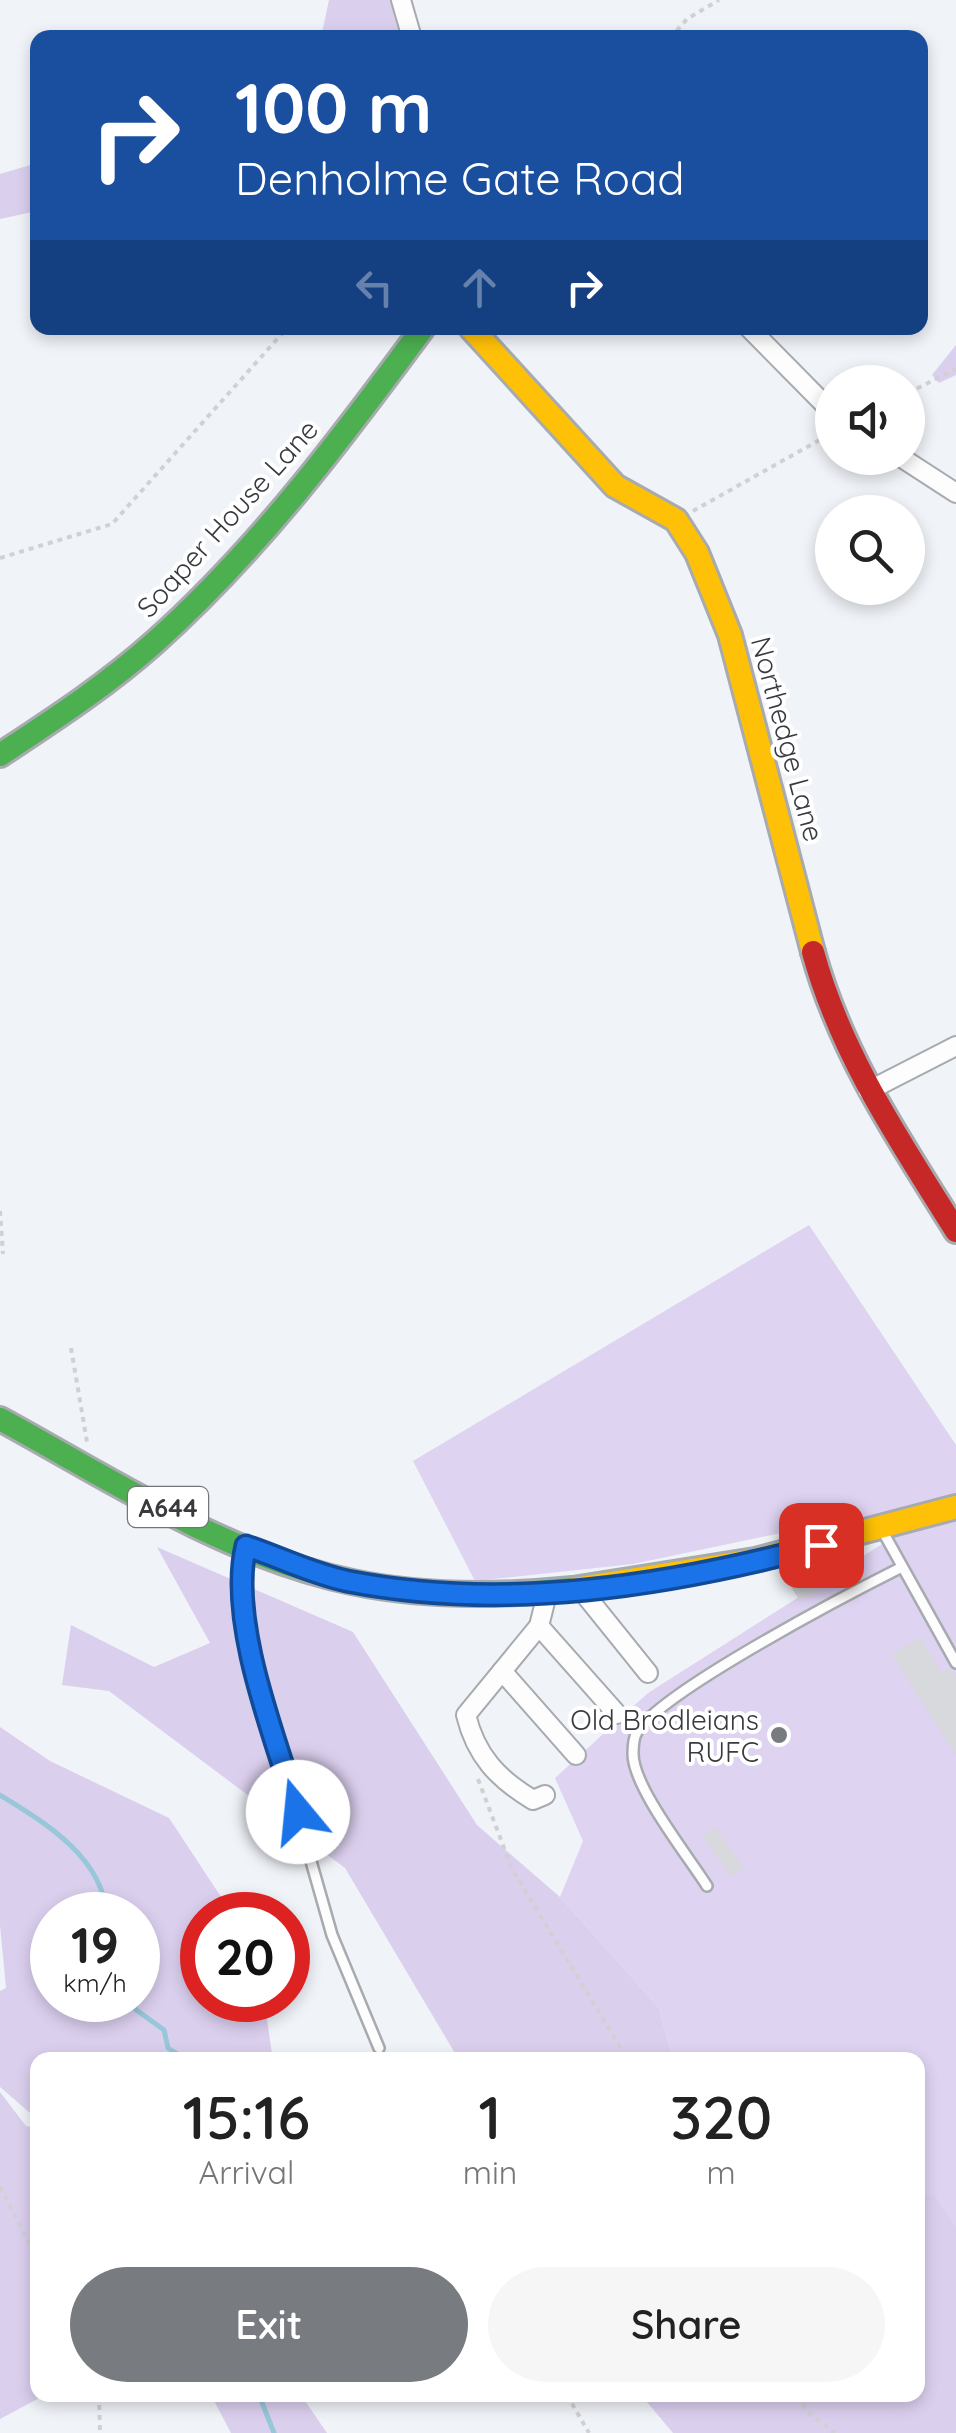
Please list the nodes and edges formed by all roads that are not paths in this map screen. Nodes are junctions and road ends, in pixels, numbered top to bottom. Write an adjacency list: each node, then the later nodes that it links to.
1 (401, 0): 2 (street)
2 (410, 30)
3 (418, 335): 9 (street, Soaper House Lane)
4 (477, 335): 11 (street, Northedge Lane)
5 (755, 335): 6 (street)
6 (815, 394)
7 (925, 473): 8 (street)
8 (956, 493)
9 (0, 755)
10 (956, 1046): 11 (street)
11 (868, 1091): 12 (street, Northedge Lane)
12 (956, 1230)
13 (0, 1419): 16 (street, A644)
14 (956, 1507): 15 (street, A644)
15 (881, 1528): 17 (lane); 18 (street, A644)
16 (246, 1546): 19 (street, A644); 28 (lane)
17 (902, 1566): 21 (lane); 27 (lane)
18 (582, 1591): 19 (street, A644); 23 (street)
19 (547, 1594): 20 (street)
20 (538, 1626): 22 (street); 24 (street)
21 (956, 1662)
22 (502, 1671): 25 (street); 26 (street)
23 (648, 1673)
24 (617, 1714)
25 (576, 1755)
26 (545, 1795)
27 (706, 1886)
28 (378, 2048)

